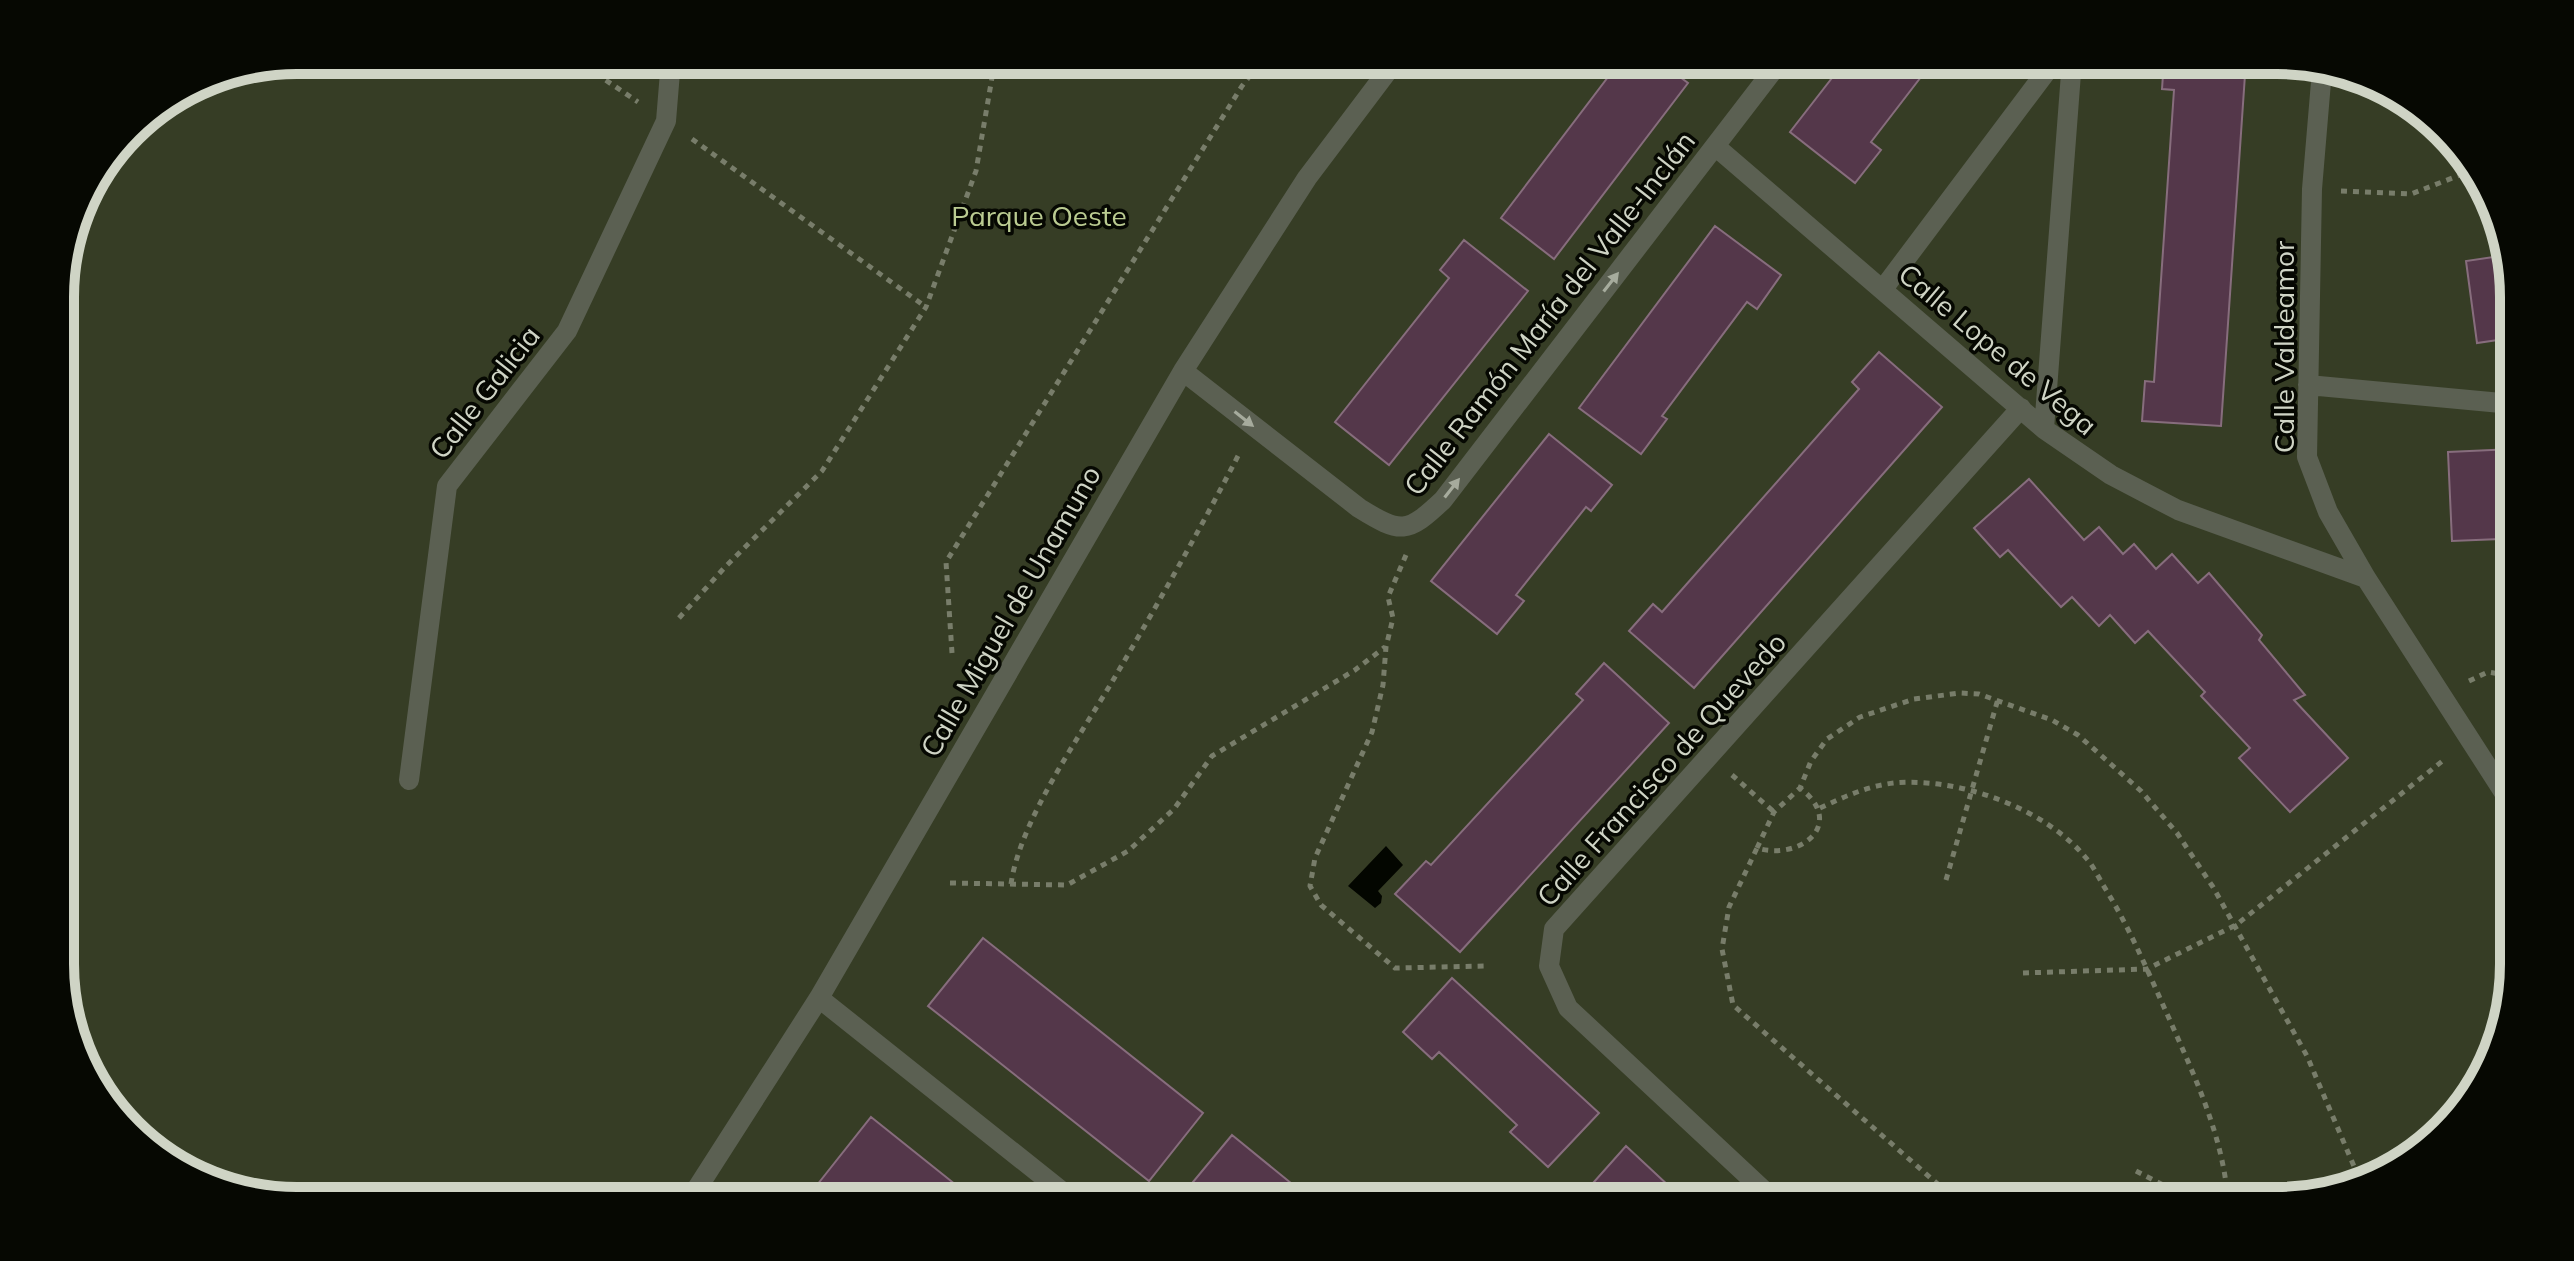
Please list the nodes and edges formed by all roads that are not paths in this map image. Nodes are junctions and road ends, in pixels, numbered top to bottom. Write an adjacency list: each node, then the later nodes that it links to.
1 (670, 74): 15 (street, Calle Galicia)
2 (1385, 74): 9 (street, Calle Miguel de Unamuno)
3 (1770, 74): 7 (street, Calle Ramón María del Valle-Inclán)
4 (2044, 74): 8 (street)
5 (2071, 74): 13 (street)
6 (2321, 78): 10 (street, Calle Valdeamor)
7 (1715, 146): 8 (street, Calle Lope de Vega); 9 (street, Calle Ramón María del Valle-Inclán, one-way to 7)
8 (1883, 289): 12 (street, Calle Lope de Vega)
9 (1183, 371): 17 (street, Calle Miguel de Unamuno)
10 (2308, 385): 11 (street); 14 (street, Calle Valdeamor)
11 (2500, 403)
12 (2021, 408): 13 (street, Calle Lope de Vega); 20 (street, Calle Francisco de Quevedo)
13 (2044, 429): 14 (street, Calle Lope de Vega)
14 (2366, 578): 16 (street, Calle Valdeamor)
15 (409, 780)
16 (2500, 786)
17 (819, 998): 18 (street, Calle Miguel de Unamuno); 19 (street)
18 (698, 1187)
19 (1056, 1187)
20 (1760, 1187)

